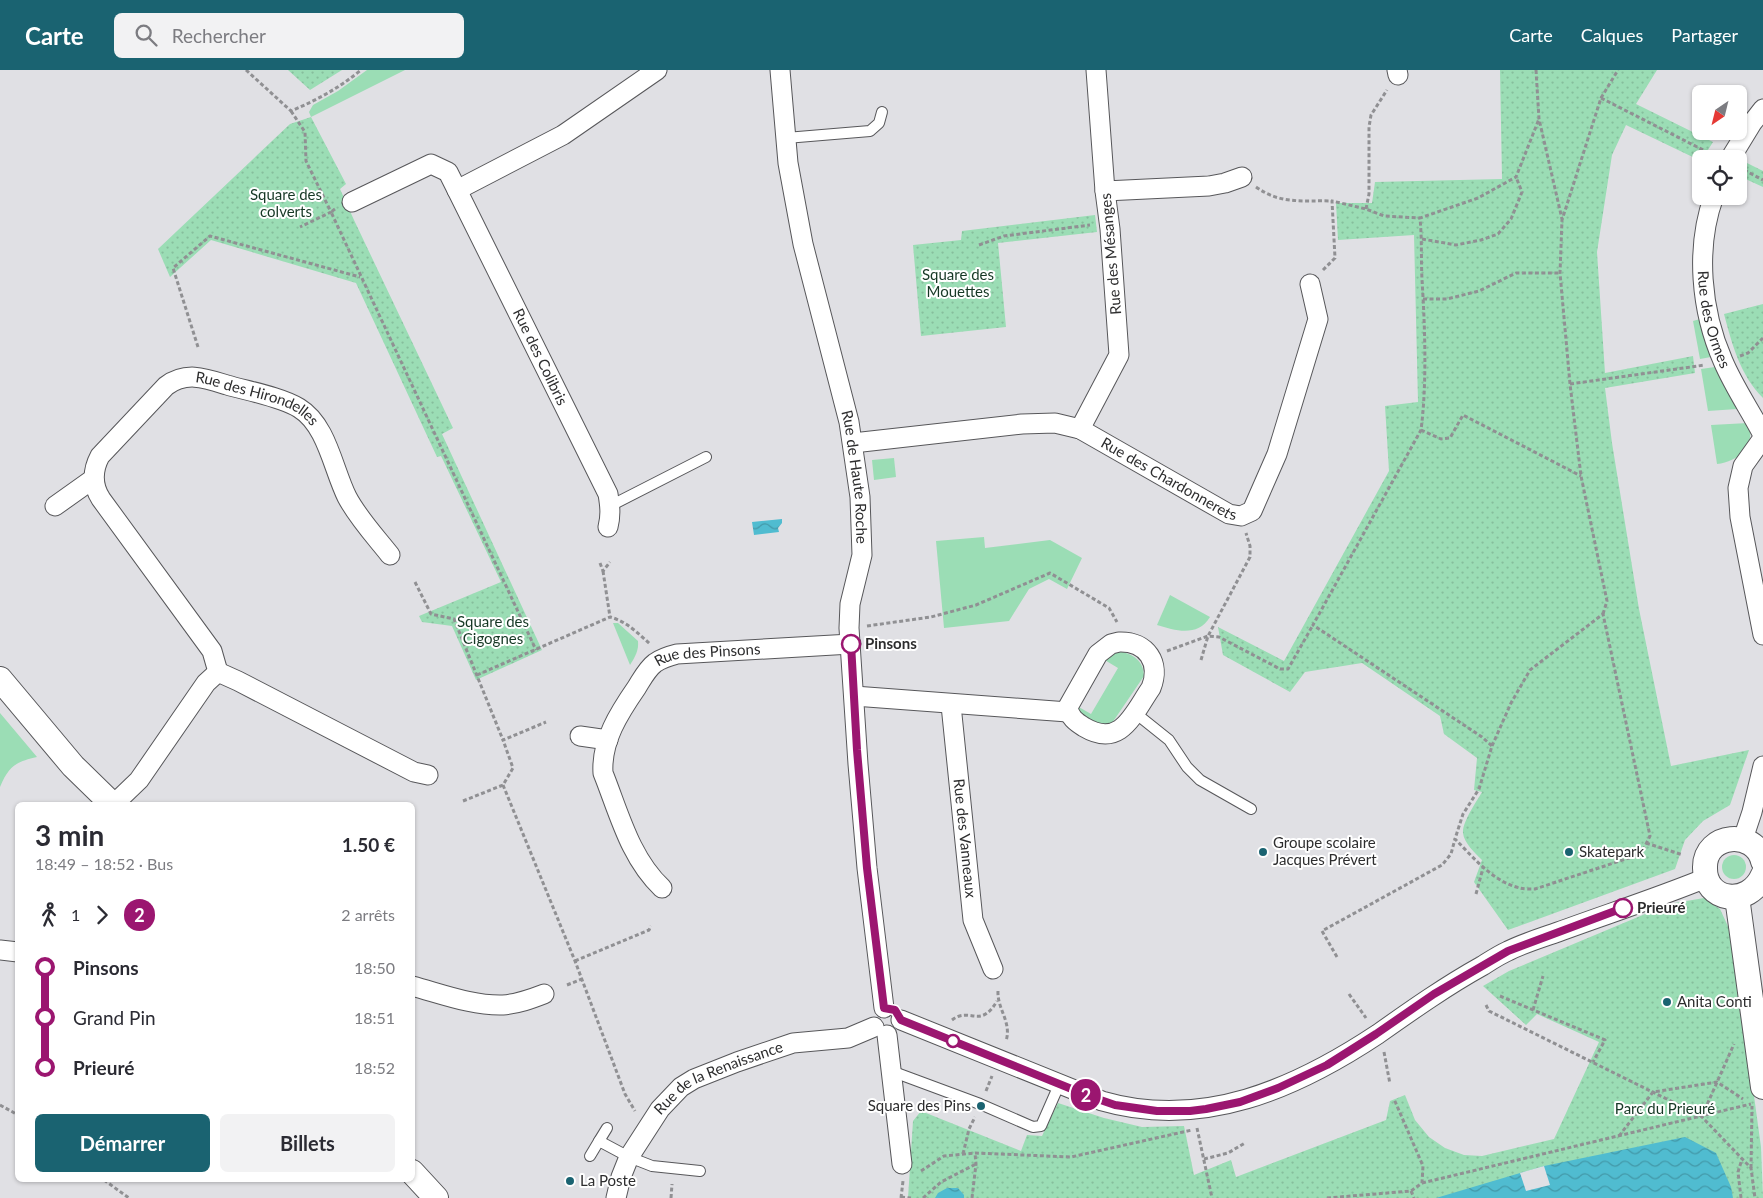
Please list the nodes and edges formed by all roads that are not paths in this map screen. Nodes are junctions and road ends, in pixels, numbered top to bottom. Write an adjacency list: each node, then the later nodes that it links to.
1 (657, 70): 9 (street)
2 (780, 70): 6 (street, Rue de Haute Roche)
3 (1096, 70): 10 (street, Rue des Mésanges)
4 (1763, 109): 7 (street)
5 (882, 112): 6 (lane)
6 (786, 138): 16 (street, Rue de Haute Roche)
7 (1741, 150)
8 (1242, 177): 10 (street)
9 (457, 190): 11 (street, Rue des Colibris); 20 (street, Rue des Colibris)
10 (1105, 191): 14 (street, Rue des Mésanges)
11 (352, 202)
12 (1712, 205): 15 (street, Rue des Ormes)
13 (1310, 284): 14 (street, Rue des Chardonnerets)
14 (1080, 429): 16 (street, Rue des Chardonnerets)
15 (1763, 436): 23 (street)
16 (853, 444): 24 (street, Rue de Haute Roche)
17 (706, 457): 20 (lane)
18 (94, 479): 19 (street); 22 (street, Rue des Hirondelles); 25 (street)
19 (55, 506)
20 (610, 506): 21 (street, Rue des Colibris)
21 (608, 527)
22 (390, 555)
23 (1763, 636)
24 (851, 644): 27 (street, Rue de Haute Roche); 32 (street, Rue des Pinsons)
25 (218, 672): 34 (street); 36 (street)
26 (0, 679): 35 (street)
27 (854, 696): 28 (street); 48 (street, Rue de Haute Roche)
28 (951, 704): 29 (street); 45 (street, Rue des Vanneaux)
29 (1068, 712): 30 (street); 30 (street)
30 (1134, 712): 37 (lane)
31 (580, 736): 32 (street)
32 (608, 740): 41 (street, Rue des Pinsons)
33 (1763, 766): 38 (street)
34 (428, 775)
35 (110, 802)
36 (116, 802)
37 (1251, 809)
38 (1742, 839): 39 (street); 40 (street)
39 (1763, 863): 42 (street)
40 (1706, 878): 42 (street); 52 (street)
41 (662, 888)
42 (1737, 897): 53 (street)
43 (0, 950): 44 (street)
44 (15, 952)
45 (994, 969)
46 (415, 987): 47 (street)
47 (544, 994)
48 (884, 1008): 49 (street); 50 (street)
49 (901, 1020): 50 (street); 52 (street)
50 (881, 1031): 51 (street); 57 (street, Rue de la Renaissance)
51 (891, 1071): 52 (lane); 59 (street)
52 (1059, 1085)
53 (1757, 1098)
54 (608, 1128): 55 (lane)
55 (600, 1141): 56 (lane); 57 (lane)
56 (590, 1156)
57 (629, 1157): 58 (lane); 62 (street, Rue de la Renaissance)
58 (700, 1171)
59 (909, 1173)
60 (415, 1175): 61 (street)
61 (436, 1198)
62 (616, 1198)

